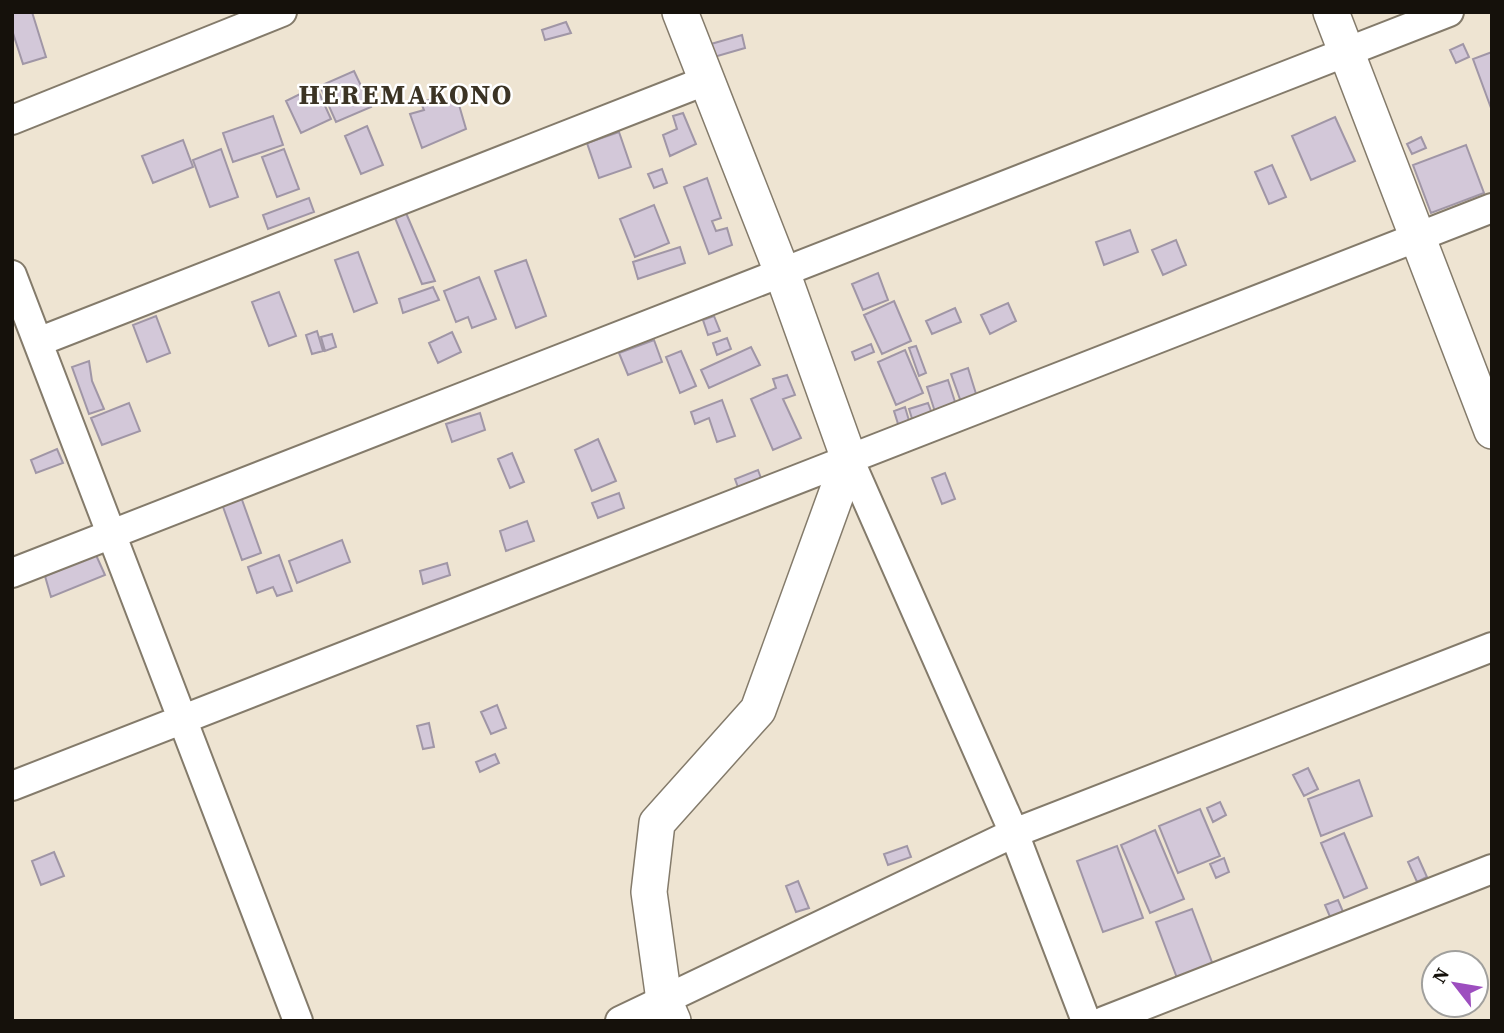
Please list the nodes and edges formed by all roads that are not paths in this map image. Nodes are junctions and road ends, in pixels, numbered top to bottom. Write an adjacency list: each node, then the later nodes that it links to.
1 (282, 12): 7 (street)
2 (680, 12): 6 (street)
3 (1331, 12): 5 (street)
4 (1449, 12): 5 (street)
5 (1347, 52): 9 (street); 10 (street)
6 (705, 81): 10 (street); 12 (street)
7 (12, 120)
8 (1492, 208): 9 (street)
9 (1418, 237): 13 (street); 14 (street)
10 (782, 272): 14 (street); 15 (street)
11 (12, 275): 12 (street)
12 (38, 342): 15 (street)
13 (1492, 430)
14 (849, 459): 18 (street); 20 (street); 22 (street)
15 (112, 534): 16 (street); 18 (street)
16 (12, 573)
17 (1492, 647): 20 (street)
18 (183, 719): 19 (street); 23 (street)
19 (12, 786)
20 (1014, 833): 22 (street); 25 (street)
21 (1492, 869): 26 (street)
22 (668, 1011): 24 (street)
23 (298, 1021)
24 (621, 1021)
25 (1086, 1021)
26 (1104, 1021)

